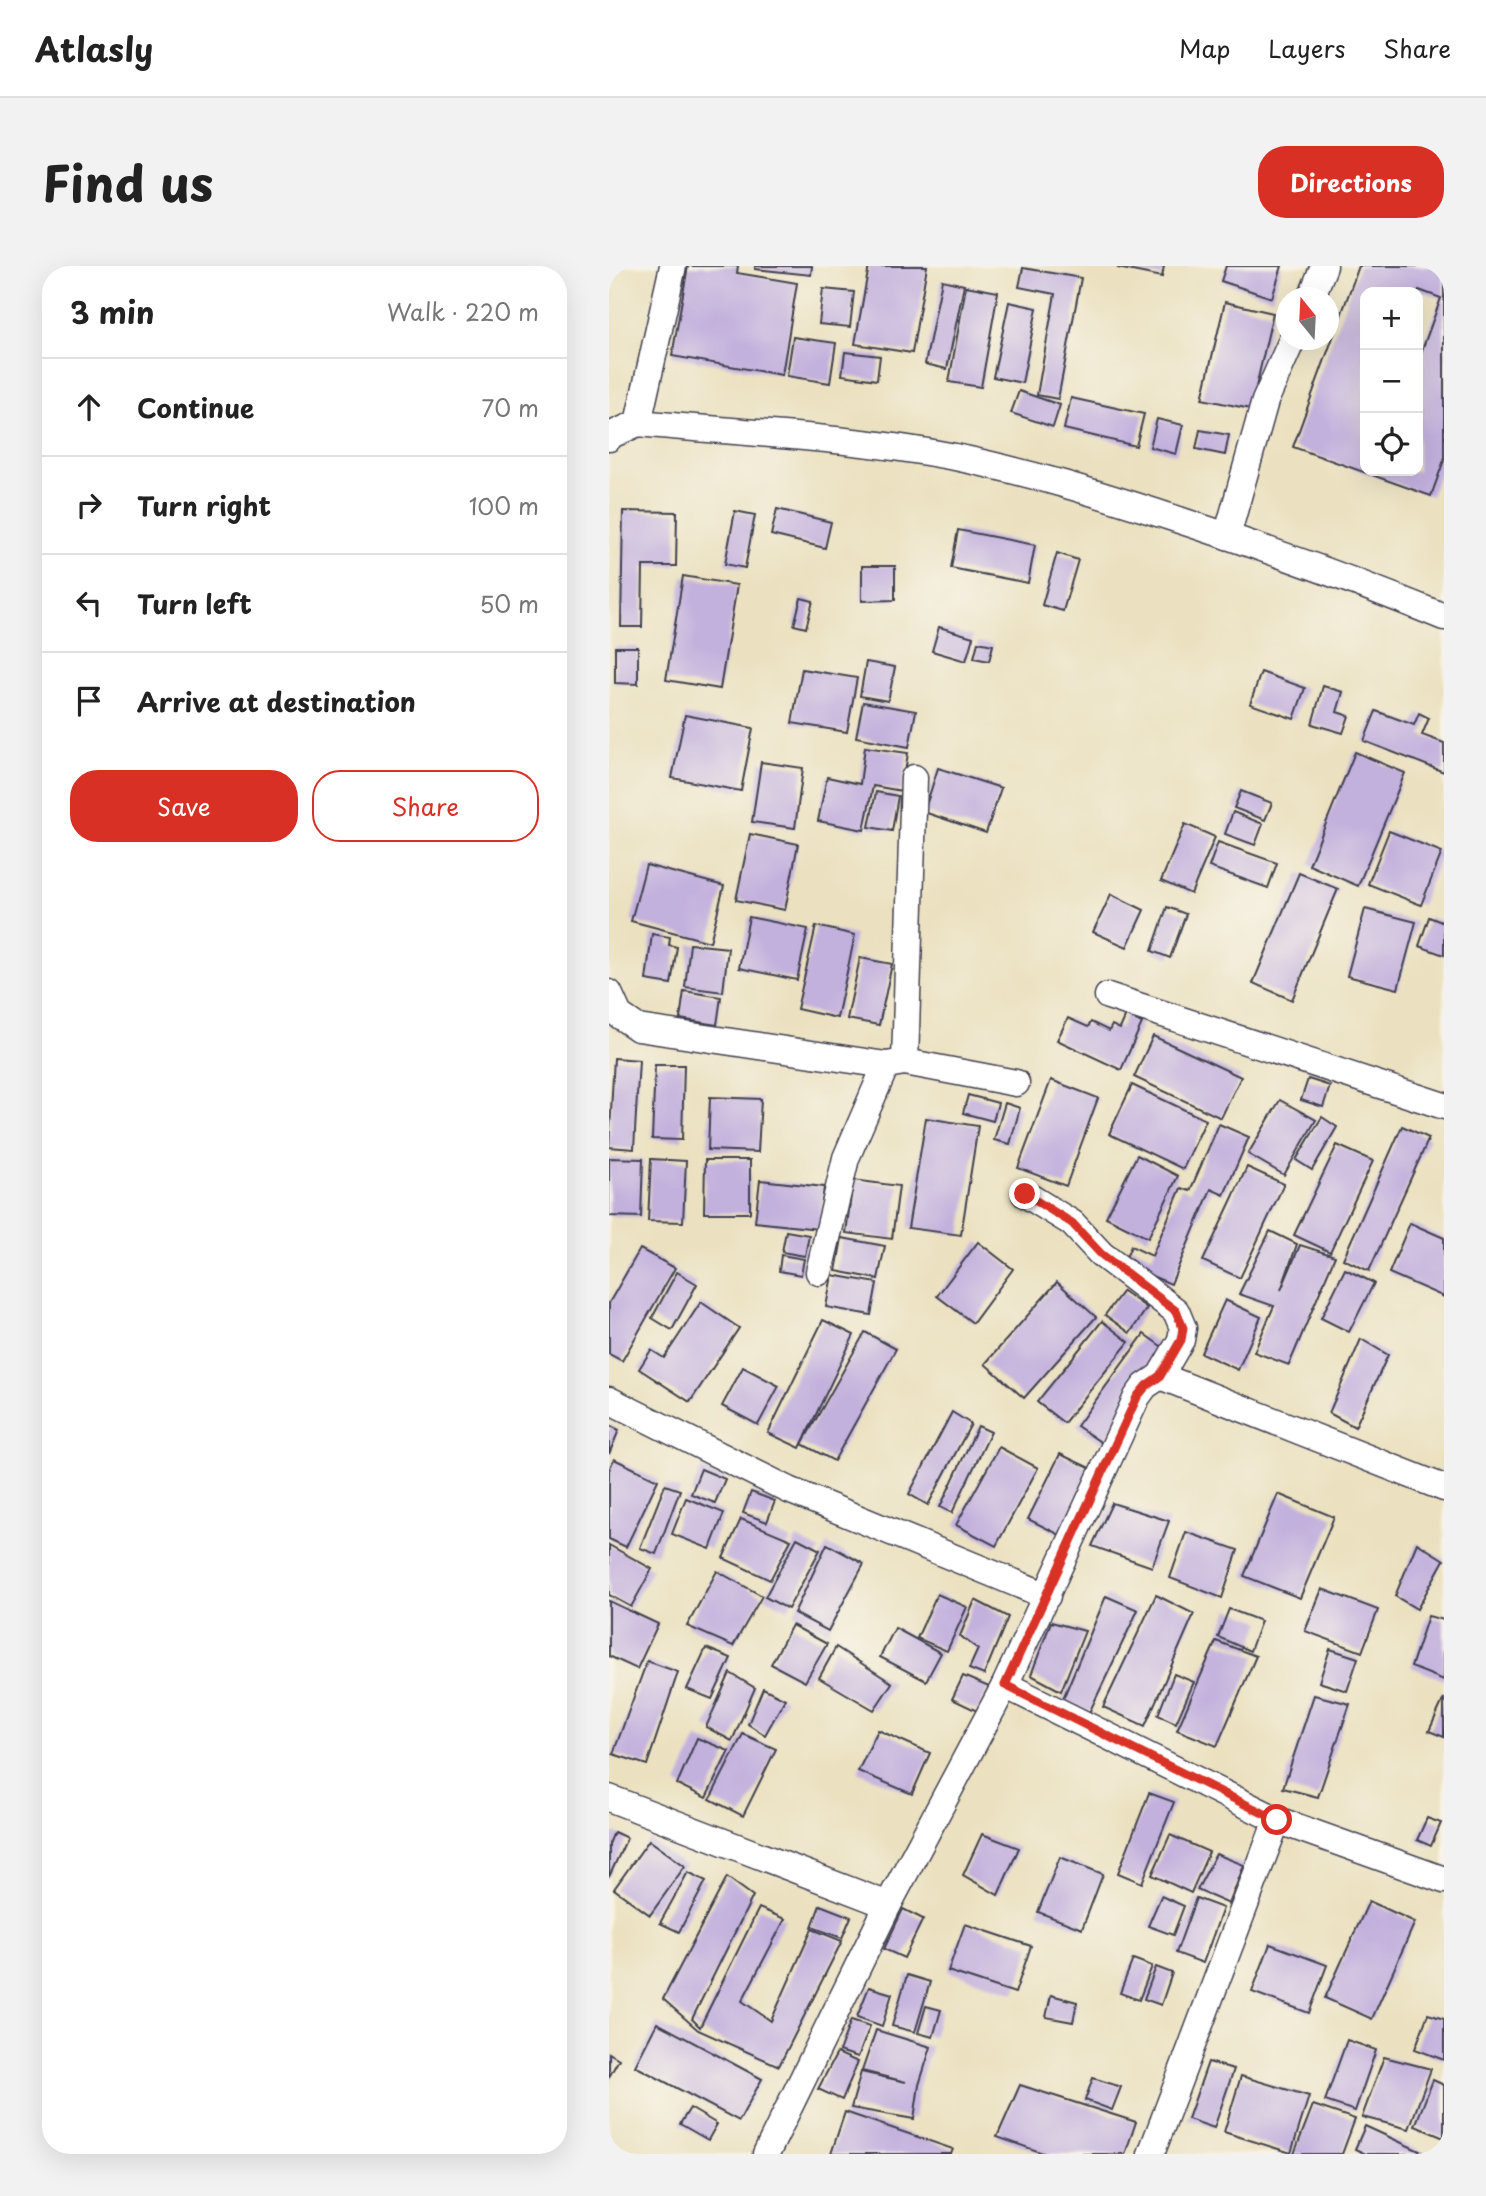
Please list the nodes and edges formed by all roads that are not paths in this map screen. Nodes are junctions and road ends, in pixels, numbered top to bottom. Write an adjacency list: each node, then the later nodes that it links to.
1 (673, 266): 5 (street)
2 (1324, 266): 3 (street)
3 (1315, 287)
4 (1288, 350): 7 (street)
5 (638, 423): 6 (street); 7 (street)
6 (609, 438)
7 (1227, 536): 8 (street)
8 (1444, 617)
9 (914, 778): 12 (street)
10 (609, 993): 12 (street)
11 (1108, 996): 14 (street)
12 (895, 1064): 13 (street); 16 (street)
13 (1016, 1083)
14 (1444, 1107)
15 (1025, 1194): 17 (street)
16 (819, 1272)
17 (1160, 1376): 19 (street); 20 (street)
18 (609, 1400): 20 (street)
19 (1444, 1488)
20 (1047, 1596): 21 (street)
21 (1005, 1685): 23 (street); 25 (street)
22 (609, 1798): 25 (street)
23 (1277, 1820): 24 (street); 27 (street)
24 (1444, 1880)
25 (888, 1905): 26 (street)
26 (766, 2154)
27 (1151, 2154)

